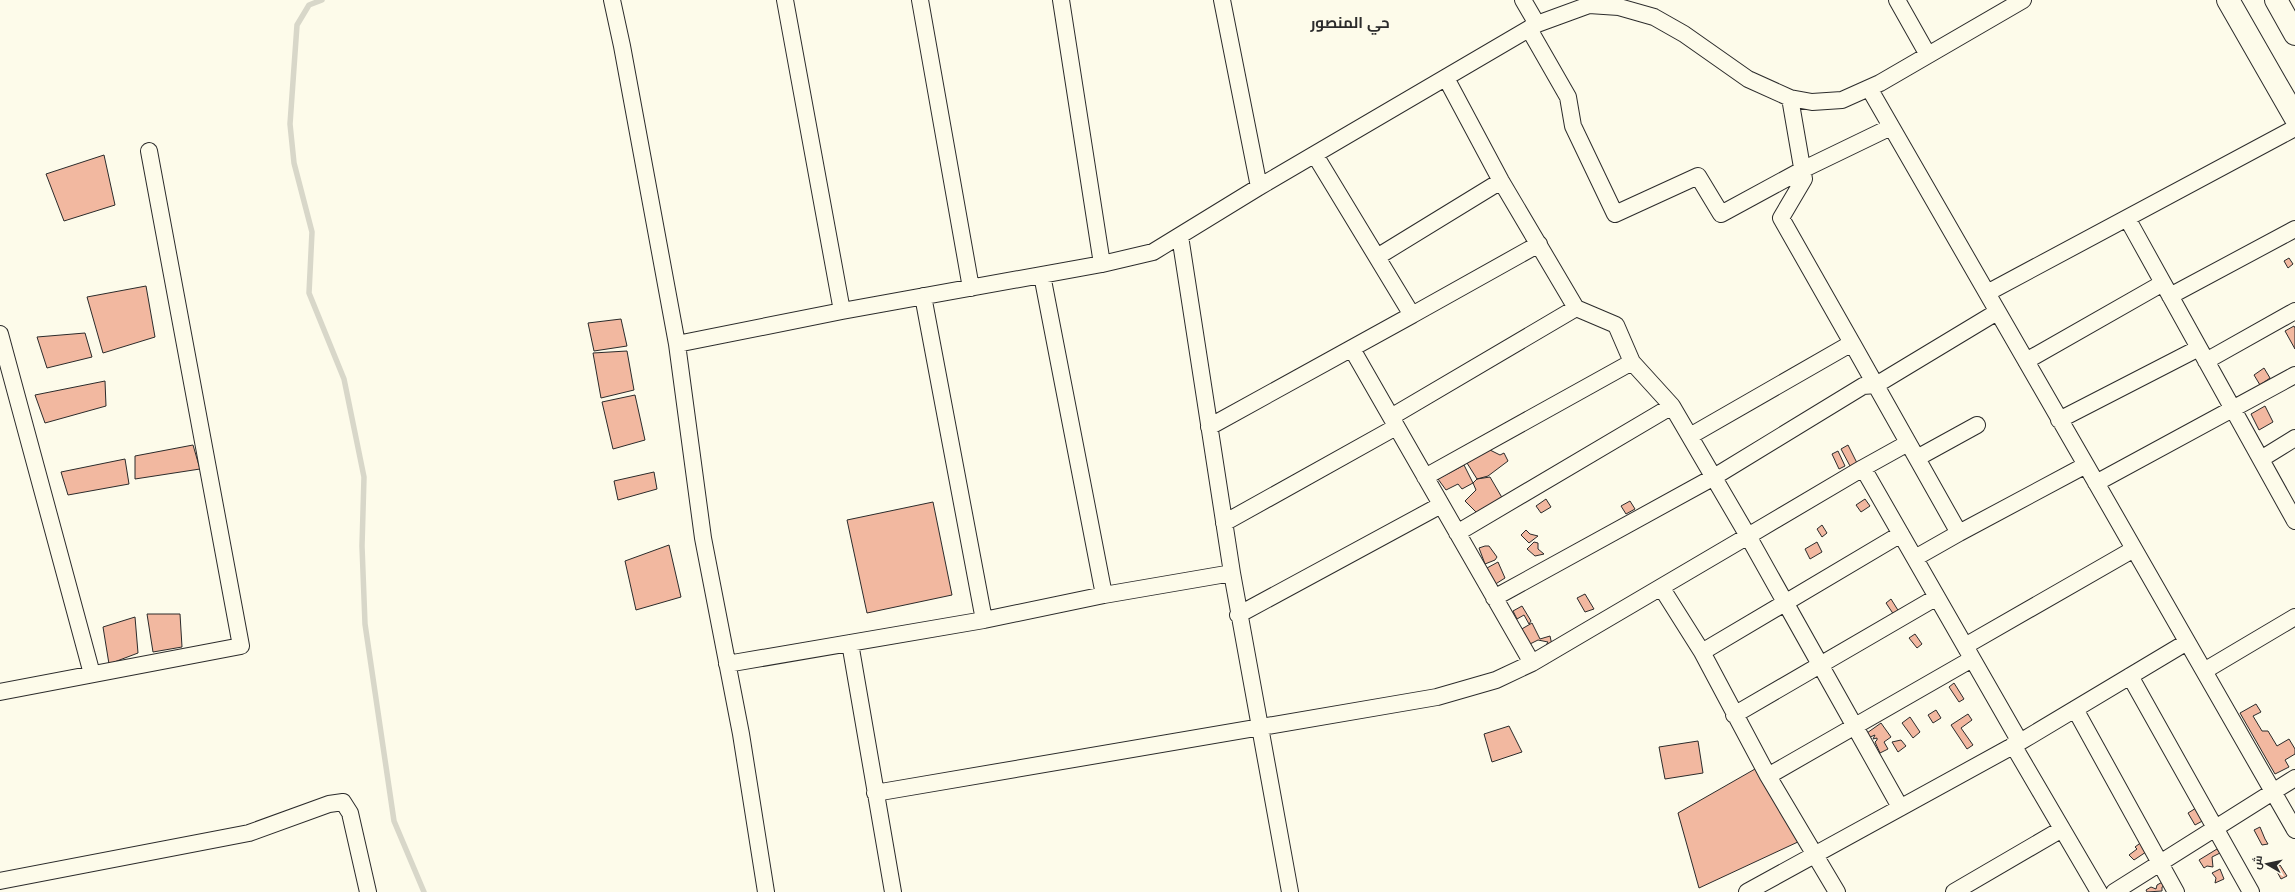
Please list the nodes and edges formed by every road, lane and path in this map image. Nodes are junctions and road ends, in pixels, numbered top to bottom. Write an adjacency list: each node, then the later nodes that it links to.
1 (612, 0): 43 (street)
2 (785, 0): 37 (street)
3 (920, 0): 32 (street)
4 (1061, 0): 30 (street)
5 (1222, 0): 24 (street)
6 (1524, 0): 11 (street)
7 (1897, 0): 13 (street)
8 (2023, 0): 13 (street)
9 (2228, 0): 17 (main road)
10 (2276, 0): 12 (main road)
11 (1533, 27): 14 (street); 16 (street); 22 (street)
12 (2295, 34)
13 (1928, 56): 15 (street)
14 (1446, 78): 21 (street); 23 (street)
15 (1869, 88): 16 (street); 18 (street)
16 (1790, 98): 22 (street)
17 (2295, 117)
18 (1891, 127): 22 (street); 34 (street)
19 (2295, 128): 25 (street)
20 (149, 151): 92 (street)
21 (1315, 155): 24 (street); 29 (street)
22 (1802, 170): 42 (street)
23 (1501, 181): 28 (street); 29 (street)
24 (1259, 187): 27 (street)
25 (2127, 218): 33 (street); 34 (street)
26 (2295, 229): 33 (street)
27 (1180, 236): 30 (street); 55 (street)
28 (1539, 244): 36 (street); 40 (street)
29 (1377, 257): 40 (street)
30 (1102, 264): 31 (street)
31 (1042, 275): 32 (street); 77 (street)
32 (971, 288): 35 (street)
33 (2167, 290): 45 (street); 46 (street)
34 (1987, 293): 39 (street)
35 (923, 296): 37 (street); 83 (street)
36 (1576, 308): 47 (street); 53 (street)
37 (842, 311): 43 (street)
38 (2295, 311): 45 (street)
39 (1997, 312): 46 (street); 49 (street)
40 (1412, 315): 44 (street)
41 (0, 334): 92 (street)
42 (1852, 343): 49 (street); 56 (street)
43 (677, 344): 89 (street)
44 (1352, 349): 53 (street); 55 (street)
45 (2202, 354): 51 (street); 52 (street)
46 (2026, 361): 52 (street)
47 (1632, 362): 50 (street); 63 (street)
48 (2295, 375): 51 (street)
49 (1876, 385): 58 (street); 64 (street)
50 (1672, 406): 56 (street); 69 (street)
51 (2233, 409): 60 (street); 65 (street)
52 (2059, 420): 61 (street)
53 (1394, 422): 63 (street); 68 (street)
54 (1977, 426): 59 (street)
55 (1209, 427): 68 (street)
56 (1690, 436): 64 (street)
57 (2295, 438): 60 (street)
58 (1908, 443): 59 (street); 62 (street)
59 (1917, 458): 70 (street)
60 (2261, 459): 67 (street)
61 (2086, 465): 65 (street); 70 (street)
62 (1863, 468): 71 (street); 72 (street)
63 (1425, 476): 66 (street)
64 (1714, 477): 72 (street); 79 (street)
65 (2096, 483): 73 (street)
66 (1442, 506): 69 (street); 81 (street)
67 (2292, 510)
68 (1224, 524): 75 (street)
69 (1457, 533): 79 (street)
70 (1959, 533): 74 (street)
71 (1901, 534): 74 (street); 80 (street)
72 (1748, 536): 76 (street); 80 (street)
73 (2134, 549): 84 (street); 87 (street)
74 (1915, 558): 78 (street)
75 (1232, 573): 77 (street); 81 (street)
76 (1661, 587): 86 (street); 88 (street)
77 (1104, 595): 83 (street)
78 (1937, 597): 87 (street); 90 (street)
79 (1494, 598): 88 (street)
80 (1785, 602): 86 (street); 90 (street)
81 (1238, 615): 98 (street)
82 (2295, 618): 91 (street)
83 (984, 620): 85 (street)
84 (2187, 642): 91 (street); 93 (street)
85 (850, 643): 89 (street); 103 (street)
86 (1702, 652): 96 (street)
87 (1968, 652): 97 (street); 99 (street)
88 (1532, 663): 98 (street)
89 (727, 664): 112 (street)
90 (1821, 666): 96 (street); 97 (street)
91 (2204, 671): 102 (street)
92 (92, 674): 94 (street)
93 (2130, 676): 95 (street); 105 (street)
94 (0, 692)
95 (2075, 709): 99 (street); 109 (street)
96 (1734, 715): 100 (street)
97 (1854, 726): 100 (street); 104 (street)
98 (1260, 728): 103 (street); 114 (street)
99 (2017, 744): 104 (street); 106 (street)
100 (1768, 776): 108 (street)
101 (2295, 778): 102 (street)
102 (2272, 790): 105 (street); 107 (street)
103 (876, 793): 113 (street)
104 (1900, 807): 108 (street)
105 (2216, 827): 109 (street); 121 (street)
106 (2062, 829): 117 (street); 118 (street)
107 (2295, 830)
108 (1815, 854): 115 (street); 116 (street)
109 (2160, 863): 119 (street); 120 (street)
110 (10, 884): 111 (street)
111 (368, 892)
112 (766, 892)
113 (893, 892)
114 (1290, 892)
115 (1747, 892)
116 (1837, 892)
117 (1954, 892)
118 (2099, 892)
119 (2114, 892)
120 (2176, 892)
121 (2251, 892)

